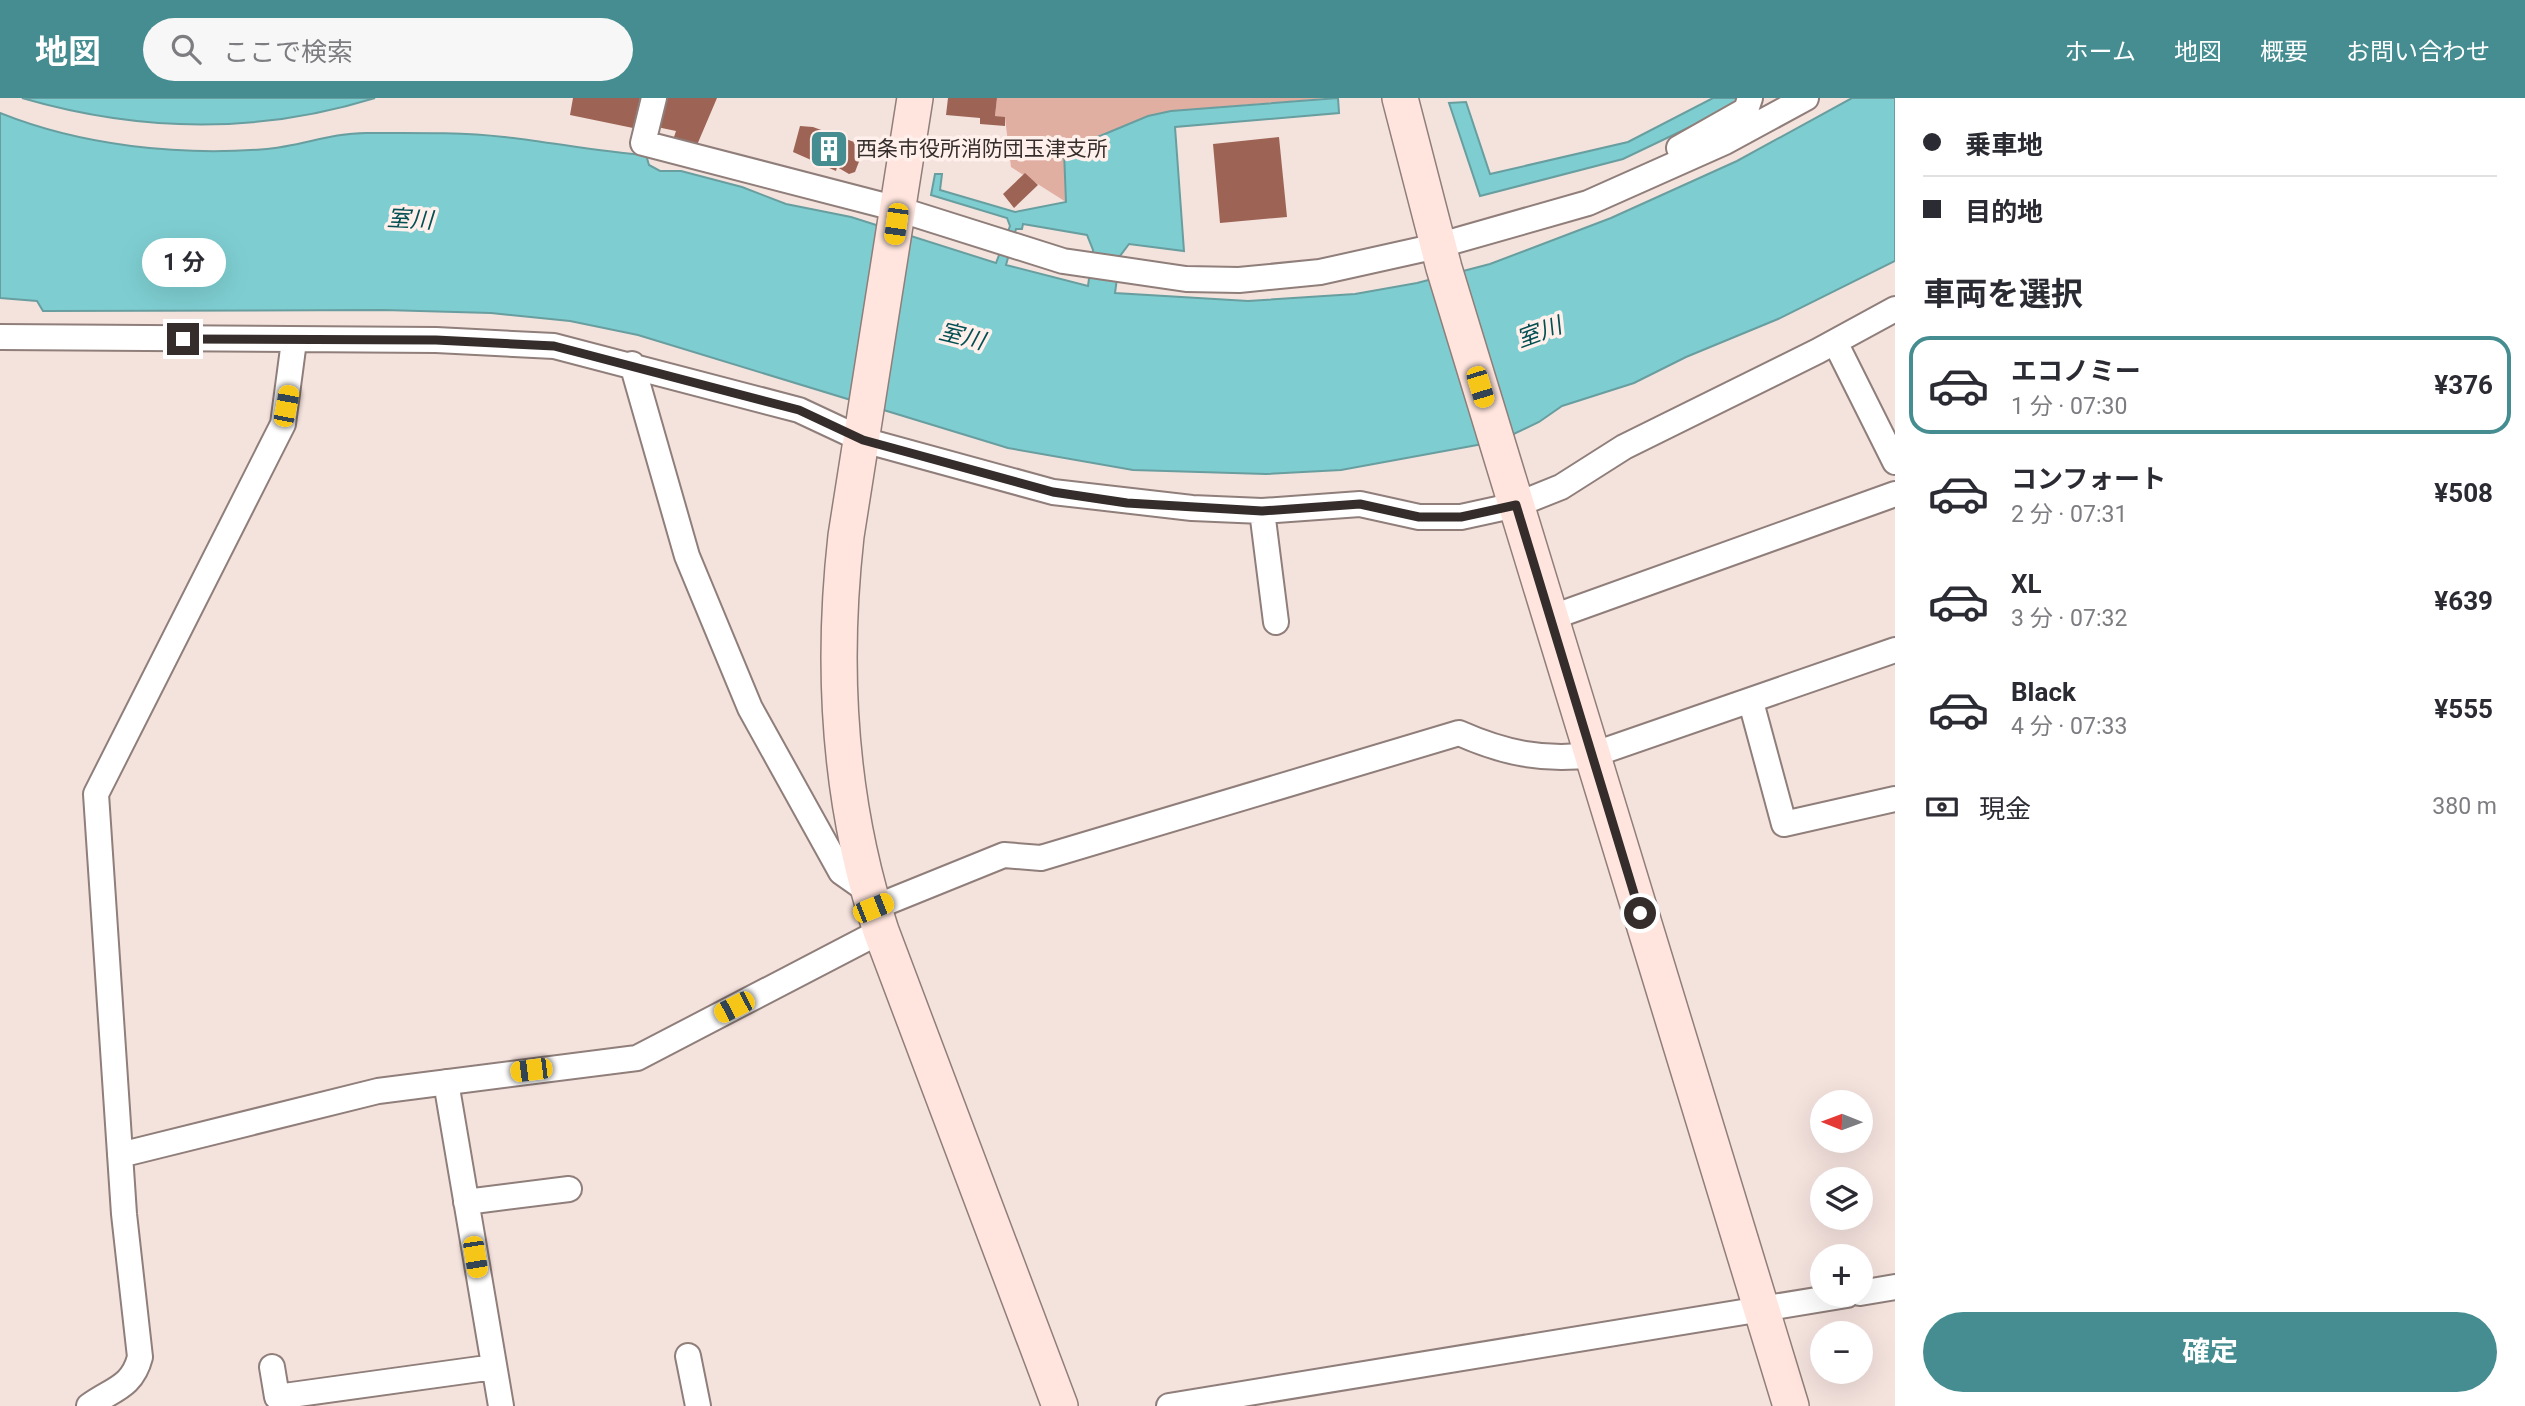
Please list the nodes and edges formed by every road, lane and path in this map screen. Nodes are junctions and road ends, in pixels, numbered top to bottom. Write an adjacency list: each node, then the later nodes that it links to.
1 (654, 98): 7 (street)
2 (915, 98): 7 (street)
3 (1400, 98): 8 (street)
4 (1750, 98): 6 (street)
5 (1806, 98): 6 (street)
6 (1638, 182): 8 (street)
7 (897, 217): 8 (street); 14 (street)
8 (1441, 257): 17 (street)
9 (1895, 309): 12 (street)
10 (0, 337): 11 (street)
11 (294, 341): 13 (street); 27 (street)
12 (1835, 342): 15 (street); 17 (street)
13 (632, 364): 14 (street); 25 (street)
14 (865, 427): 18 (street); 25 (street)
15 (1895, 462)
16 (1895, 494): 19 (street)
17 (1516, 505): 18 (street); 19 (street)
18 (1262, 511): 20 (street)
19 (1550, 618): 23 (street)
20 (1276, 621)
21 (1895, 650): 22 (street)
22 (1751, 702): 23 (street); 24 (street)
23 (1592, 755): 25 (street); 33 (street)
24 (1895, 799)
25 (874, 910): 26 (street); 40 (street)
26 (446, 1082): 27 (street); 29 (street)
27 (120, 1154): 37 (street)
28 (569, 1189): 29 (street)
29 (466, 1202): 36 (street)
30 (1895, 1287): 31 (street)
31 (1873, 1291)
32 (1810, 1301): 33 (street)
33 (1761, 1309): 41 (street); 42 (street)
34 (688, 1356): 39 (street)
35 (272, 1367): 36 (street)
36 (494, 1367): 38 (street)
37 (89, 1406)
38 (501, 1406)
39 (698, 1406)
40 (1060, 1406)
41 (1169, 1406)
42 (1791, 1406)

